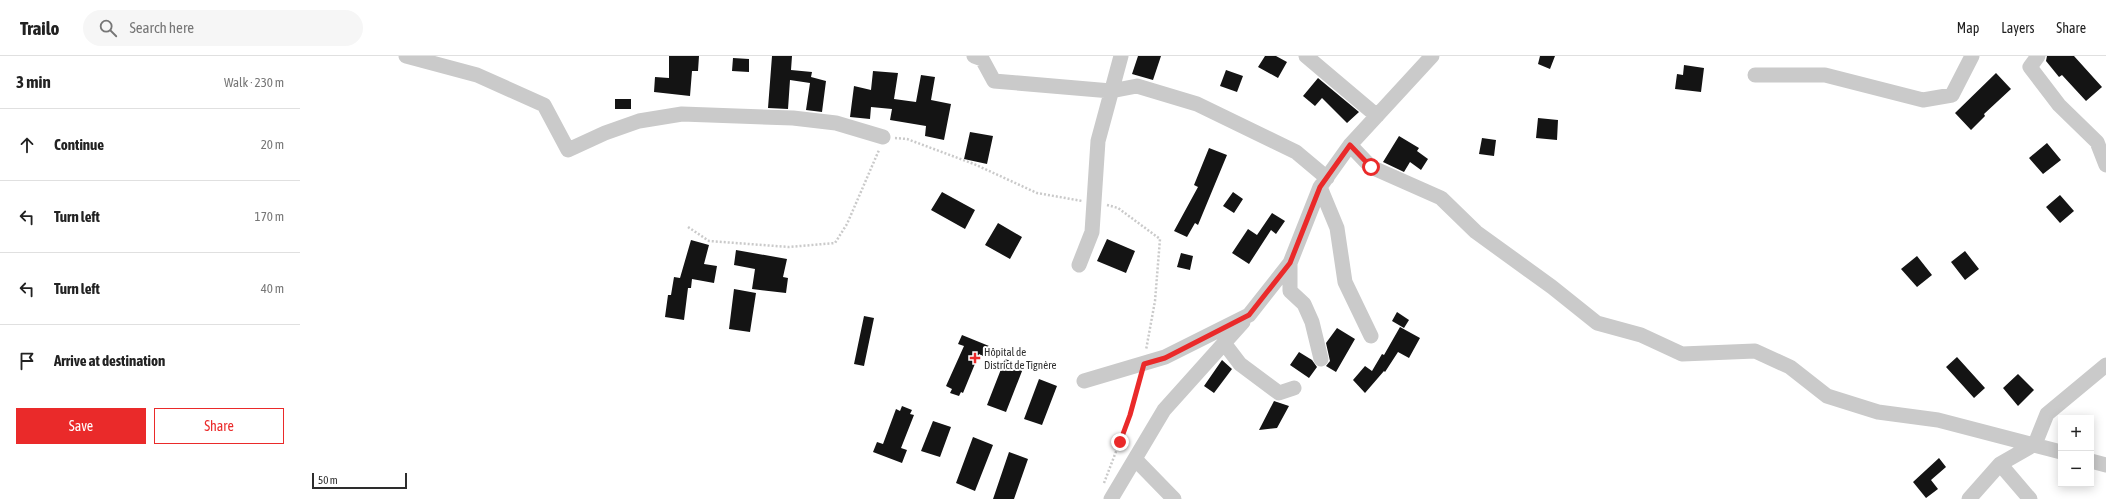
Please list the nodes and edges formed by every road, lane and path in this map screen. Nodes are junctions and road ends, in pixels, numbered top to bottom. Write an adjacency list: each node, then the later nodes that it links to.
1 (406, 56): 11 (street)
2 (974, 56): 9 (street)
3 (1121, 56): 9 (street)
4 (1306, 56): 10 (street)
5 (1432, 56): 10 (street)
6 (1972, 56): 8 (street)
7 (2038, 56): 13 (street)
8 (1755, 75)
9 (1111, 91): 14 (street); 15 (street)
10 (1378, 116): 12 (street)
11 (883, 137): 15 (path); 16 (path)
12 (1350, 145): 14 (street); 27 (street)
13 (2106, 165)
14 (1324, 182): 17 (street); 20 (street)
15 (1094, 203): 18 (street); 23 (path)
16 (688, 226)
17 (1290, 263): 19 (street); 22 (street)
18 (1079, 265)
19 (1249, 315): 21 (street); 23 (street)
20 (1371, 336)
21 (1224, 343): 26 (street); 29 (street)
22 (1321, 359)
23 (1144, 364): 25 (street); 33 (path)
24 (2106, 365): 27 (street)
25 (1084, 381)
26 (1294, 388)
27 (2035, 444): 28 (street); 31 (street)
28 (2058, 451)
29 (1135, 459): 33 (street); 34 (street)
30 (2094, 462): 32 (street)
31 (2000, 464): 35 (street); 36 (street)
32 (2106, 465)
33 (1107, 494)
34 (1174, 499)
35 (1969, 499)
36 (2030, 499)

